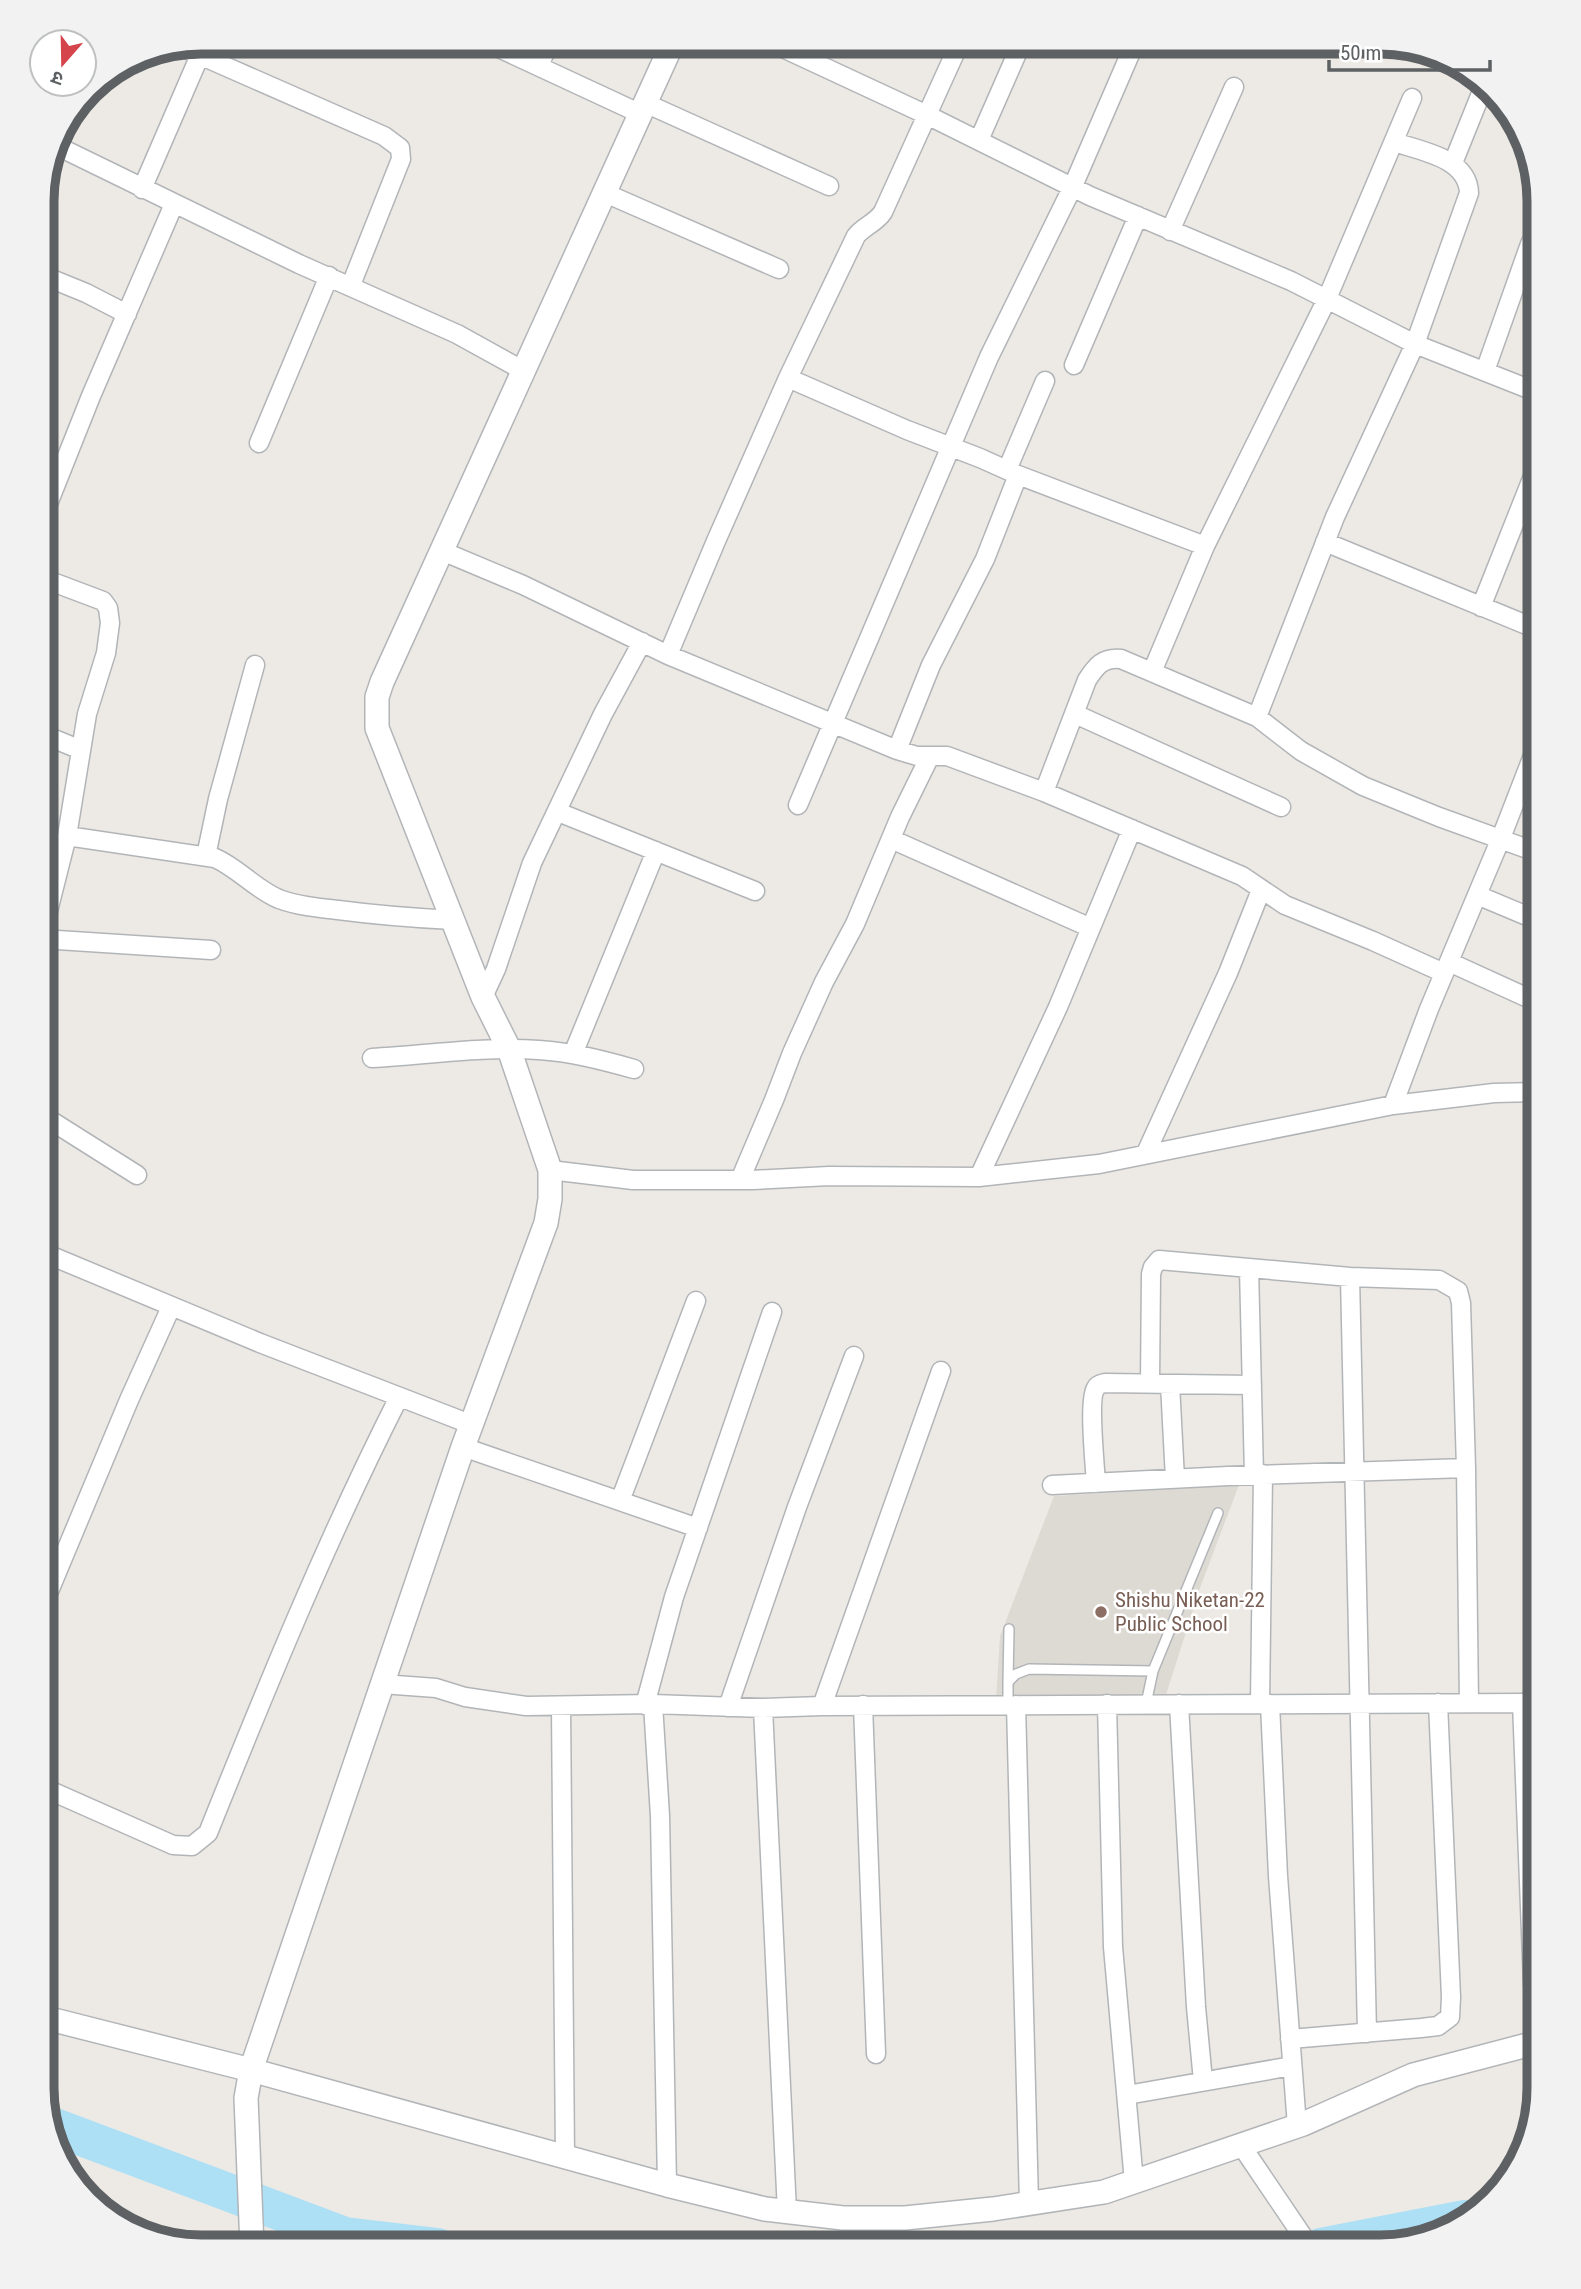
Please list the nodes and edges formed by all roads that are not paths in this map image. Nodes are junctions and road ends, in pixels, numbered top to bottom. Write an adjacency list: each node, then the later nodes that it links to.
1 (200, 55): 21 (street); 30 (street)
2 (516, 55): 9 (street)
3 (544, 55): 9 (street)
4 (667, 55): 13 (street)
5 (798, 55): 14 (street)
6 (954, 55): 14 (street)
7 (1016, 55): 15 (street)
8 (1130, 55): 20 (street)
9 (539, 65): 13 (street)
10 (1234, 87): 25 (street)
11 (1481, 94): 18 (street)
12 (1412, 98): 16 (street)
13 (643, 108): 19 (street); 22 (street)
14 (927, 115): 15 (street); 37 (street)
15 (979, 140): 20 (street)
16 (1394, 142): 18 (street); 31 (street)
17 (62, 153): 21 (street)
18 (1452, 163): 33 (street)
19 (829, 186)
20 (1073, 187): 24 (street); 41 (street)
21 (142, 189): 23 (street)
22 (605, 193): 27 (street); 35 (street)
23 (174, 204): 28 (street); 32 (street)
24 (1138, 216): 25 (street); 34 (street)
25 (1170, 231): 31 (street)
26 (1527, 252): 36 (street)
27 (779, 269)
28 (329, 276): 30 (street); 40 (street)
29 (55, 280): 32 (street)
30 (351, 285): 35 (street)
31 (1326, 301): 33 (street); 46 (street)
32 (127, 314): 43 (street)
33 (1415, 344): 36 (street); 45 (street)
34 (1074, 365)
35 (524, 371): 47 (street)
36 (1485, 371): 39 (street)
37 (788, 378): 41 (street); 52 (street)
38 (1045, 381): 42 (street)
39 (1527, 389)
40 (259, 443)
41 (949, 445): 42 (street); 57 (street)
42 (1012, 472): 46 (street); 60 (street)
43 (55, 487)
44 (1527, 491): 49 (street)
45 (1325, 542): 49 (street); 56 (street)
46 (1205, 546): 54 (street)
47 (442, 551): 51 (street); 81 (street)
48 (55, 583): 59 (street)
49 (1481, 607): 50 (street)
50 (1527, 625)
51 (642, 642): 52 (street); 66 (street)
52 (668, 655): 57 (street)
53 (255, 665): 75 (street)
54 (1152, 672): 55 (street); 56 (street)
55 (1074, 714): 63 (street); 65 (street)
56 (1257, 717): 69 (street)
57 (833, 722): 60 (street); 64 (street)
58 (55, 739): 59 (street)
59 (80, 750): 68 (street)
60 (897, 750): 61 (street)
61 (930, 756): 63 (street); 70 (street)
62 (1527, 771): 69 (street)
63 (1044, 792): 67 (street)
64 (798, 804)
65 (1280, 807)
66 (558, 812): 72 (street); 86 (street)
67 (1132, 829): 77 (street); 82 (street)
68 (67, 836): 74 (street); 75 (street)
69 (1501, 838): 71 (street); 79 (street)
70 (891, 839): 82 (street); 99 (street)
71 (1527, 848)
72 (656, 851): 78 (street); 89 (street)
73 (55, 853): 74 (street)
74 (62, 855): 76 (street)
75 (206, 856): 81 (street)
76 (55, 885)
77 (1261, 890): 85 (street); 95 (street)
78 (755, 891)
79 (1477, 895): 80 (street); 85 (street)
80 (1527, 916)
81 (453, 920): 86 (street)
82 (1091, 928): 98 (street)
83 (55, 938): 84 (street)
84 (211, 950)
85 (1446, 967): 87 (street); 93 (street)
86 (483, 997): 88 (street)
87 (1527, 998)
88 (509, 1049): 89 (street); 90 (street); 96 (street)
89 (573, 1054): 91 (street)
90 (372, 1058)
91 (634, 1069)
92 (1527, 1092): 93 (street)
93 (1393, 1105): 95 (street)
94 (55, 1123): 97 (street)
95 (1146, 1153): 98 (street)
96 (550, 1170): 99 (street); 112 (street)
97 (137, 1175)
98 (979, 1177): 99 (street)
99 (740, 1180)
100 (54, 1257): 104 (street)
101 (1249, 1268): 102 (street); 108 (street); 110 (street)
102 (1350, 1277): 114 (street); 115 (street)
103 (695, 1301): 120 (street)
104 (171, 1307): 111 (street); 123 (street)
105 (772, 1312): 122 (street)
106 (854, 1356): 141 (street)
107 (941, 1371): 140 (street)
108 (1150, 1383): 109 (street); 118 (street)
109 (1170, 1384): 110 (street); 117 (street)
110 (1252, 1385): 116 (street)
111 (399, 1397): 112 (street); 143 (street)
112 (470, 1424): 113 (street)
113 (463, 1447): 120 (street); 127 (street)
114 (1466, 1468): 115 (street); 130 (street)
115 (1355, 1470): 116 (street); 128 (street)
116 (1258, 1475): 117 (street); 136 (street)
117 (1175, 1479): 118 (street)
118 (1096, 1483): 119 (street)
119 (1052, 1485)
120 (620, 1501): 122 (street)
121 (1218, 1513): 125 (lane)
122 (698, 1528): 132 (street)
123 (54, 1579)
124 (1009, 1629): 126 (lane)
125 (1153, 1671): 126 (lane); 134 (lane)
126 (1008, 1682): 138 (lane)
127 (382, 1684): 139 (street); 150 (street)
128 (1359, 1703): 129 (street); 136 (street); 145 (street)
129 (1438, 1703): 130 (street); 145 (street)
130 (1469, 1703): 131 (street)
131 (1527, 1703)
132 (649, 1704): 139 (street); 141 (street); 157 (street)
133 (1107, 1704): 134 (street); 138 (street); 152 (street)
134 (1146, 1704): 135 (street)
135 (1179, 1704): 136 (street); 151 (street)
136 (1265, 1704): 146 (street)
137 (863, 1705): 138 (street); 140 (street); 148 (street)
138 (1012, 1705): 158 (street)
139 (561, 1706): 155 (street)
140 (822, 1706): 142 (street)
141 (727, 1707): 142 (street)
142 (763, 1708): 159 (street)
143 (54, 1792)
144 (54, 2020): 150 (street)
145 (1367, 2033): 146 (street)
146 (1290, 2039): 149 (street)
147 (1527, 2045): 153 (street)
148 (876, 2054)
149 (1292, 2066): 151 (street); 153 (street)
150 (251, 2070): 155 (street); 160 (street)
151 (1203, 2081): 152 (street)
152 (1127, 2095): 156 (street)
153 (1297, 2126): 154 (street)
154 (1241, 2145): 156 (street); 161 (street)
155 (565, 2157): 157 (street)
156 (1134, 2182): 158 (street)
157 (667, 2185): 159 (street)
158 (1029, 2203): 159 (street)
159 (787, 2212)
160 (251, 2234)
161 (1302, 2235)

